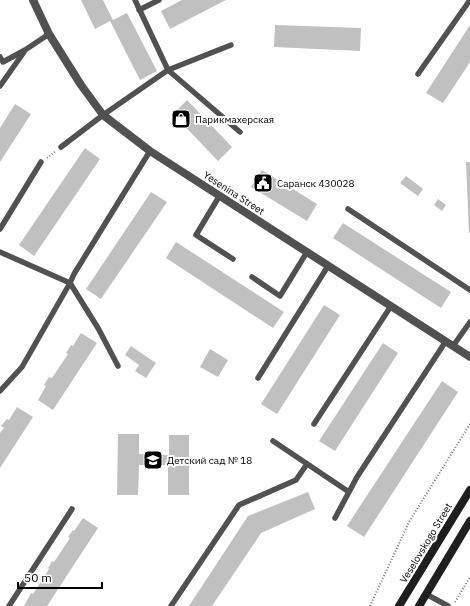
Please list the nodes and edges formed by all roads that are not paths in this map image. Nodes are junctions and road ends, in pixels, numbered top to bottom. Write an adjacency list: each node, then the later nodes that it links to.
1 (33, 0): 6 (street, Yesenina Street)
2 (134, 0): 5 (lane)
3 (159, 0): 5 (lane)
4 (470, 0): 11 (lane)
5 (139, 10): 10 (lane)
6 (49, 34): 8 (lane); 13 (street, Yesenina Street)
7 (231, 45): 10 (lane)
8 (25, 50): 9 (lane); 12 (lane)
9 (0, 57)
10 (168, 70): 13 (lane); 14 (lane)
11 (418, 74)
12 (0, 86)
13 (103, 115): 15 (lane); 16 (street, Yesenina Street)
14 (240, 132)
15 (61, 147)
16 (150, 151): 18 (street, Yesenina Street); 26 (lane)
17 (41, 162): 20 (lane)
18 (220, 195): 22 (street, Yesenina Street); 23 (lane)
19 (348, 209): 27 (lane)
20 (0, 229)
21 (0, 252): 26 (lane)
22 (307, 252): 24 (street, Yesenina Street); 25 (lane)
23 (233, 259)
24 (328, 266): 28 (street, Yesenina Street); 34 (lane)
25 (252, 276)
26 (70, 282): 33 (lane); 35 (lane)
27 (470, 290)
28 (391, 306): 30 (street, Yesenina Street); 36 (lane)
29 (470, 322): 31 (lane)
30 (446, 341): 31 (street, Yesenina Street); 40 (lane)
31 (453, 346): 32 (street, Yesenina Street)
32 (470, 357)
33 (118, 366)
34 (258, 378)
35 (0, 391)
36 (314, 424)
37 (273, 441): 38 (lane)
38 (307, 464): 40 (lane); 46 (lane)
39 (470, 490): 47 (main road, Veselovskogo Street)
40 (349, 492): 42 (lane)
41 (72, 509): 45 (lane)
42 (335, 518)
43 (470, 521): 44 (main road)
44 (426, 594): 48 (main road); 49 (lane)
45 (9, 606)
46 (171, 606)
47 (399, 606)
48 (419, 606)
49 (448, 606)

